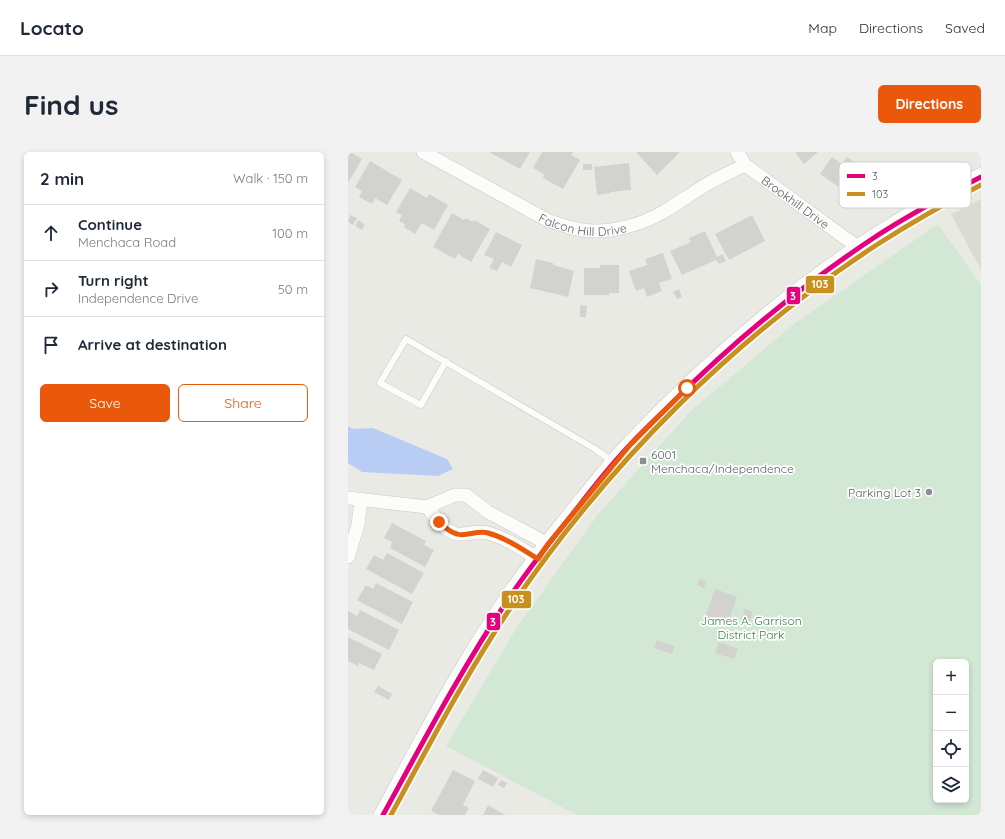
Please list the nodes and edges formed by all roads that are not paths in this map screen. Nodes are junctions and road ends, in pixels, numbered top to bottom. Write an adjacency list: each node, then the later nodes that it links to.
1 (423, 152): 3 (street, Falcon Hill Drive)
2 (737, 152): 3 (street, Brookhill Drive)
3 (745, 165): 7 (street, Brookhill Drive)
4 (981, 177): 5 (main road)
5 (971, 182)
6 (925, 208): 7 (main road)
7 (859, 248): 9 (main road)
8 (446, 361): 8 (lane); 9 (lane)
9 (615, 463): 12 (main road)
10 (354, 499): 11 (street); 13 (street)
11 (427, 507): 12 (street); 12 (street)
12 (542, 552): 14 (main road)
13 (348, 557)
14 (383, 815)

